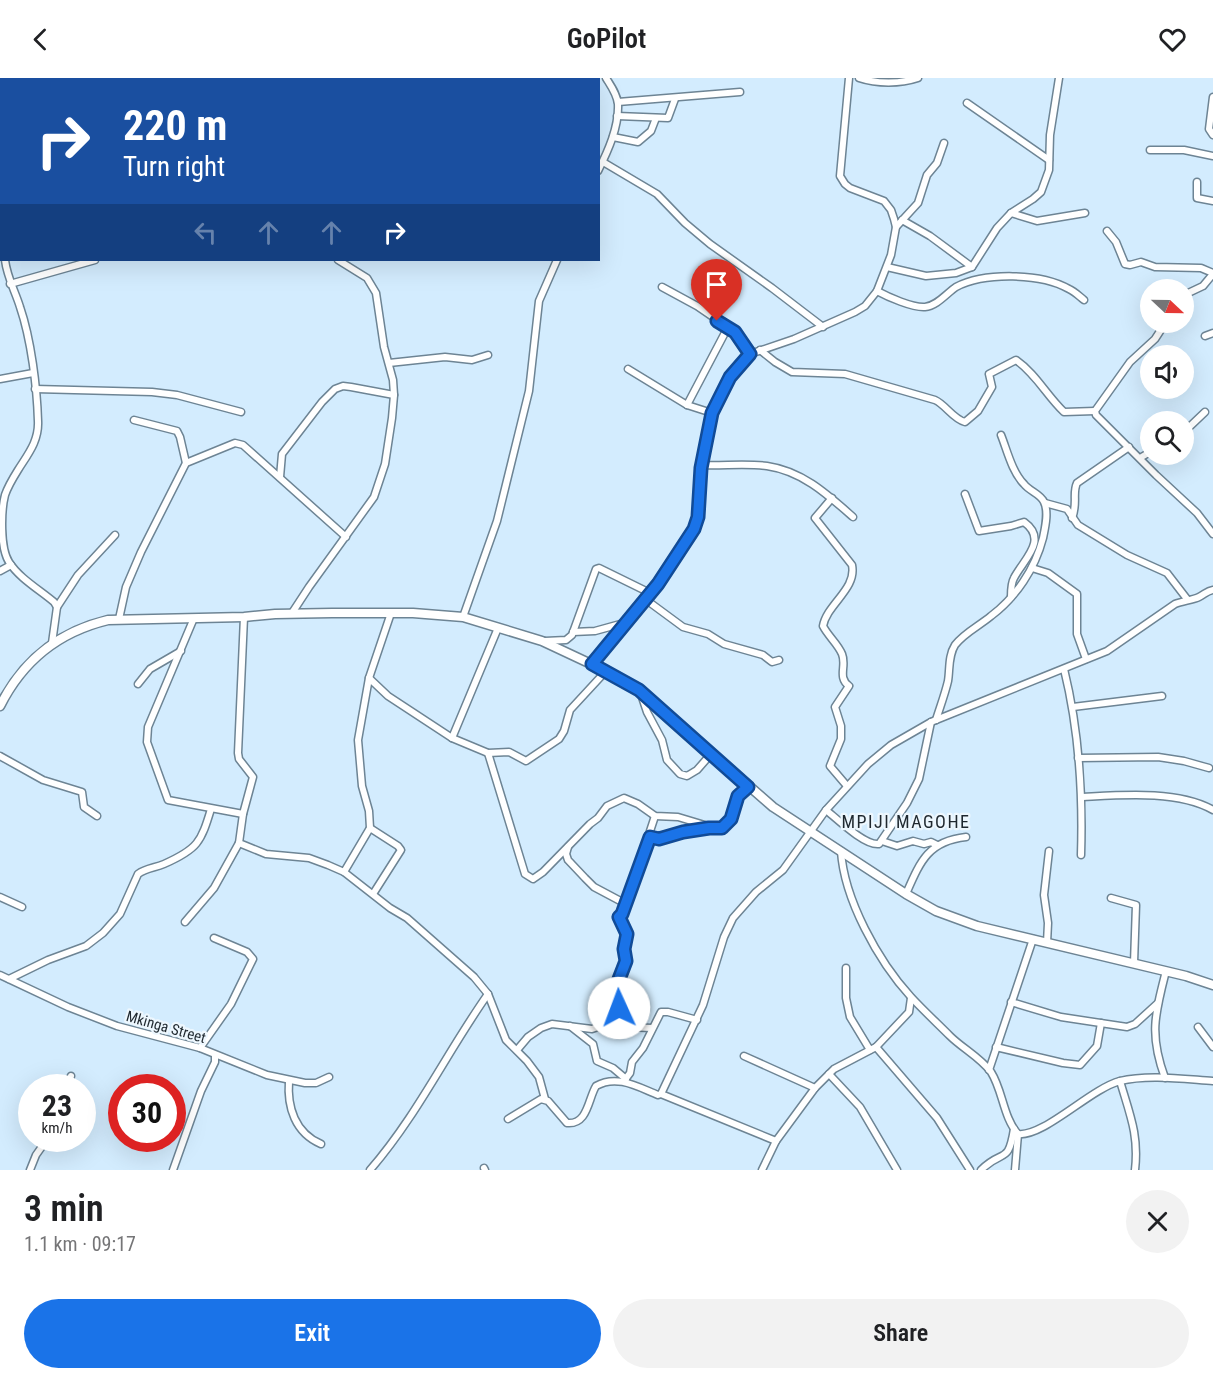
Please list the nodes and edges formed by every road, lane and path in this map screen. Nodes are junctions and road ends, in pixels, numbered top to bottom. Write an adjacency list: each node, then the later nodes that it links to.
1 (606, 78): 9 (street)
2 (849, 78): 26 (street)
3 (859, 78): 4 (street)
4 (918, 78)
5 (1059, 78): 18 (street)
6 (740, 92): 8 (street)
7 (1213, 97): 13 (street)
8 (675, 99): 9 (street); 12 (street)
9 (618, 102): 11 (street)
10 (967, 104): 18 (street)
11 (617, 116): 12 (street); 14 (street)
12 (656, 118): 14 (street)
13 (1213, 135)
14 (613, 137): 19 (street)
15 (944, 143): 25 (street)
16 (1150, 150): 17 (street)
17 (1213, 156)
18 (1049, 160): 23 (street)
19 (603, 162): 20 (street); 41 (street)
20 (600, 167)
21 (1197, 182): 22 (street)
22 (1213, 201)
23 (1011, 213): 24 (street); 33 (street)
24 (1085, 213)
25 (902, 220): 26 (street); 33 (street)
26 (896, 227): 32 (street)
27 (1107, 231): 34 (street)
28 (5, 261): 35 (street)
29 (92, 261): 35 (street)
30 (340, 261): 48 (street)
31 (557, 261): 89 (street)
32 (887, 267): 33 (street); 37 (street)
33 (972, 267)
34 (1213, 273): 38 (street)
35 (10, 284): 50 (street)
36 (662, 287): 40 (street)
37 (877, 291): 39 (street); 41 (street)
38 (1194, 291)
39 (1084, 300)
40 (728, 327): 46 (street); 54 (street)
41 (823, 327): 45 (street)
42 (1159, 333): 55 (street)
43 (1213, 333): 44 (street)
44 (1205, 336)
45 (760, 350): 46 (street); 55 (street)
46 (750, 354): 58 (street)
47 (488, 355): 48 (street)
48 (389, 363): 53 (street)
49 (628, 369): 54 (street)
50 (33, 373): 51 (street); 52 (street)
51 (0, 379)
52 (35, 389): 56 (street); 76 (street)
53 (394, 394): 67 (street); 75 (street)
54 (687, 405): 58 (street)
55 (1095, 411): 62 (street)
56 (241, 412)
57 (1205, 412): 60 (street)
58 (712, 413): 65 (street)
59 (134, 420): 64 (street)
60 (1194, 422)
61 (1001, 435): 70 (street)
62 (1129, 447): 63 (street); 72 (street)
63 (1140, 458)
64 (186, 463): 67 (street); 91 (street)
65 (702, 465): 69 (street); 81 (street)
66 (1147, 465): 73 (street)
67 (280, 477): 75 (street)
68 (965, 494): 82 (street)
69 (832, 498): 71 (street); 116 (street)
70 (1044, 502): 72 (street); 78 (street)
71 (853, 517)
72 (1072, 518): 84 (street)
73 (1213, 534)
74 (115, 535): 85 (street)
75 (346, 537): 86 (street)
76 (2, 547): 77 (street)
77 (11, 565): 79 (street); 85 (street)
78 (1032, 568): 82 (street); 99 (street)
79 (0, 571)
80 (1213, 590): 84 (street)
81 (650, 593): 83 (street); 94 (street)
82 (1011, 598): 109 (street)
83 (645, 599): 92 (street); 98 (street)
84 (1186, 599): 99 (street)
85 (57, 607): 96 (street)
86 (292, 613): 87 (street); 88 (street)
87 (391, 613): 89 (street); 103 (street)
88 (244, 617): 90 (street); 122 (street)
89 (463, 617): 93 (street)
90 (194, 618): 91 (street); 97 (street)
91 (119, 619): 96 (street)
92 (625, 622): 94 (street); 100 (street)
93 (498, 628): 95 (street); 110 (street)
94 (573, 632): 95 (street)
95 (542, 641): 100 (street)
96 (52, 643): 107 (street)
97 (181, 651): 104 (street); 119 (street)
98 (779, 660)
99 (1086, 660): 101 (street)
100 (592, 664): 102 (street)
101 (1064, 669): 108 (street); 109 (street)
102 (606, 670): 105 (street); 111 (street)
103 (369, 678): 110 (street); 125 (street)
104 (138, 684)
105 (639, 690): 112 (street); 112 (street)
106 (1162, 696): 108 (street)
107 (0, 706)
108 (1073, 707): 114 (street)
109 (933, 721): 116 (street); 130 (street)
110 (452, 738): 111 (street)
111 (488, 753): 133 (street)
112 (711, 754): 117 (street)
113 (0, 756): 123 (street)
114 (1078, 758): 115 (street); 118 (street)
115 (1209, 768)
116 (848, 786): 120 (street)
117 (748, 787): 126 (street); 127 (street)
118 (1083, 797): 121 (street); 136 (street)
119 (211, 809): 122 (street); 152 (street)
120 (826, 810): 127 (street); 130 (street)
121 (1213, 810)
122 (243, 814): 131 (street)
123 (97, 816)
124 (655, 816): 126 (street); 128 (street); 133 (street)
125 (370, 828): 137 (street); 138 (street)
126 (709, 828): 128 (street)
127 (809, 831): 134 (street); 158 (street)
128 (650, 837): 142 (street)
129 (966, 837): 132 (street)
130 (882, 840): 132 (street)
131 (238, 843): 137 (street); 144 (street)
132 (937, 845): 139 (street)
133 (568, 847): 142 (street)
134 (841, 851): 139 (street); 155 (street)
135 (1049, 851): 147 (street)
136 (1082, 855)
137 (344, 872): 138 (street)
138 (373, 894): 154 (street)
139 (906, 894): 146 (street)
140 (0, 897): 143 (street)
141 (1111, 898): 148 (street)
142 (626, 903): 161 (street)
143 (22, 907)
144 (185, 922)
145 (214, 938): 166 (street)
146 (1033, 939): 147 (street); 156 (street)
147 (1047, 943): 148 (street)
148 (1134, 963): 150 (street)
149 (846, 968): 167 (street)
150 (1166, 971): 153 (street); 157 (street)
151 (0, 975): 152 (street, Mkinga Street)
152 (9, 979): 166 (street, Mkinga Street)
153 (1213, 986)
154 (488, 994): 168 (street); 189 (street)
155 (911, 998): 167 (street); 171 (street)
156 (1011, 1002): 159 (street); 164 (street)
157 (1158, 1003): 159 (street); 174 (street)
158 (697, 1020): 163 (street); 180 (street)
159 (1101, 1023): 164 (street)
160 (569, 1025): 161 (street); 168 (street); 175 (street)
161 (627, 1027): 163 (street)
162 (1198, 1027): 165 (street)
163 (652, 1028): 175 (street)
164 (996, 1047): 171 (street)
165 (1213, 1047)
166 (200, 1048): 169 (street, Mkinga Street)
167 (873, 1049): 172 (street); 192 (street)
168 (517, 1050): 181 (street)
169 (215, 1055): 176 (street, Mkinga Street); 188 (street)
170 (744, 1056): 179 (street)
171 (989, 1070): 183 (street)
172 (829, 1074): 179 (street); 191 (street)
173 (329, 1077): 176 (street, Mkinga Street)
174 (1165, 1078): 177 (street); 178 (street)
175 (625, 1080): 180 (street); 181 (street)
176 (289, 1081): 185 (street)
177 (1213, 1081)
178 (1120, 1082): 183 (street); 195 (street)
179 (815, 1088): 184 (street)
180 (661, 1094): 184 (street)
181 (545, 1099): 182 (street)
182 (508, 1119)
183 (1016, 1132): 193 (street); 194 (street)
184 (776, 1141): 190 (street)
185 (321, 1144)
186 (38, 1152): 187 (street)
187 (30, 1170)
188 (173, 1170)
189 (370, 1170)
190 (762, 1170)
191 (897, 1170)
192 (969, 1170)
193 (981, 1170)
194 (1015, 1170)
195 (1135, 1170)

